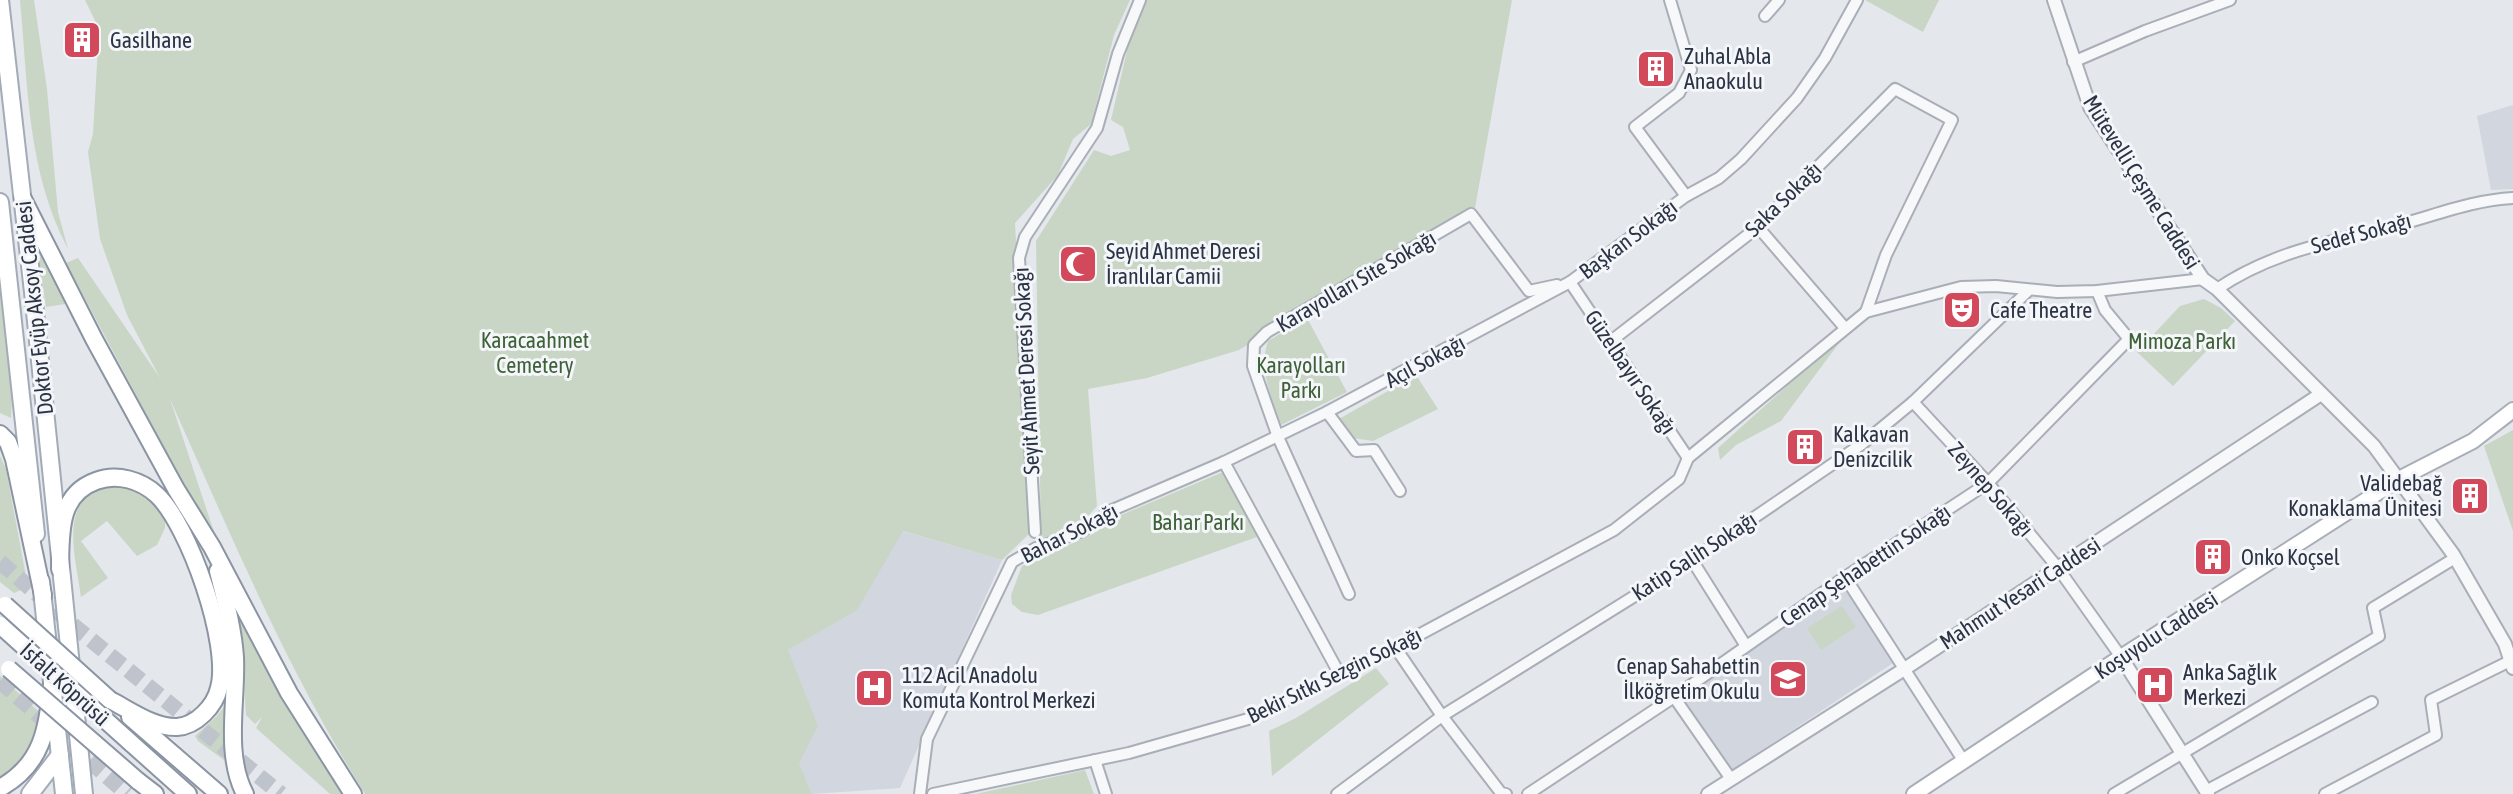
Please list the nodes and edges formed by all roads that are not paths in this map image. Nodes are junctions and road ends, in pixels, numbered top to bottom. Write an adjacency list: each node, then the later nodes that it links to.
1 (0, 0): 12 (main road, Doktor Eyüp Aksoy Caddesi)
2 (1140, 0): 34 (street, Seyit Ahmet Deresi Sokağı)
3 (1670, 0): 10 (street, Başkan Sokağı)
4 (1779, 0): 8 (street)
5 (1857, 0): 10 (street)
6 (2054, 0): 9 (street, Mütevelli Çeşme Caddesi)
7 (2230, 0): 9 (street)
8 (1765, 16)
9 (2073, 62): 15 (street, Mütevelli Çeşme Caddesi)
10 (1686, 196): 16 (street, Başkan Sokağı)
11 (2513, 198): 17 (street, Sedef Sokağı)
12 (23, 199): 35 (main road); 39 (main road, Doktor Eyüp Aksoy Caddesi)
13 (0, 202): 42 (main road, Doktor Eyüp Aksoy Caddesi)
14 (1758, 227): 20 (street, Saka Sokağı); 21 (street); 22 (street, Saka Sokağı)
15 (2203, 279): 17 (street, Mütevelli Çeşme Caddesi); 19 (street)
16 (1570, 282): 22 (street, Güzelbayır Sokağı); 26 (street, Açıl Sokağı); 28 (street, Karayolları Site Sokağı)
17 (2217, 289): 23 (street, Mütevelli Çeşme Caddesi)
18 (2029, 290): 19 (street); 20 (street); 24 (street, Katip Salih Sokağı)
19 (2097, 291): 32 (street, Cenap Şehabettin Sokağı)
20 (1866, 312): 21 (street, Bekir Sıtkı Sezgin Sokağı)
21 (1845, 328): 29 (street, Bekir Sıtkı Sezgin Sokağı)
22 (1611, 341): 29 (street, Güzelbayır Sokağı)
23 (2321, 394): 31 (street, Mütevelli Çeşme Caddesi); 38 (street, Mahmut Yesari Caddesi)
24 (1913, 402): 32 (street, Zeynep Sokağı); 37 (street, Katip Salih Sokağı)
25 (2513, 410): 31 (main road, Koşuyolu Caddesi)
26 (1327, 412): 28 (street, Açıl Sokağı); 33 (street)
27 (0, 434): 42 (main road)
28 (1278, 437): 30 (street); 41 (street)
29 (1688, 458): 46 (street, Bekir Sıtkı Sezgin Sokağı)
30 (1224, 462): 51 (street); 73 (street, Bahar Sokağı)
31 (2399, 479): 36 (street, Mütevelli Çeşme Caddesi); 47 (main road, Koşuyolu Caddesi)
32 (1988, 483): 38 (street, Zeynep Sokağı); 40 (street, Cenap Şehabettin Sokağı)
33 (1400, 491)
34 (1035, 532)
35 (212, 547): 71 (main road); 72 (main road)
36 (2455, 558): 49 (street, Mütevelli Çeşme Caddesi); 57 (street)
37 (1692, 560): 45 (street); 56 (street, Katip Salih Sokağı)
38 (2058, 568): 47 (street, Zeynep Sokağı); 50 (street, Mahmut Yesari Caddesi)
39 (60, 569): 54 (main road); 67 (main road)
40 (1845, 577): 45 (street, Cenap Şehabettin Sokağı); 50 (street)
41 (1349, 594)
42 (43, 595): 52 (main road, Doktor Eyüp Aksoy Caddesi)
43 (2, 602): 54 (main road, İsfalt Köprüsü, bridge)
44 (0, 625): 69 (main road, İsfalt Köprüsü, bridge)
45 (1746, 646): 53 (street, Cenap Şehabettin Sokağı)
46 (1395, 647): 51 (street, Bekir Sıtkı Sezgin Sokağı); 56 (street)
47 (2121, 657): 57 (street); 60 (main road, Koşuyolu Caddesi)
48 (3, 664): 68 (main road, bridge)
49 (2512, 665): 81 (street)
50 (1906, 668): 60 (street); 61 (street, Mahmut Yesari Caddesi)
51 (1340, 675): 59 (street, Bekir Sıtkı Sezgin Sokağı)
52 (52, 684): 58 (main road, Doktor Eyüp Aksoy Caddesi); 62 (main road)
53 (1674, 697): 61 (street); 78 (street, Cenap Şehabettin Sokağı)
54 (110, 700): 70 (main road)
55 (2372, 702): 64 (street)
56 (1442, 716): 76 (street, Katip Salih Sokağı); 77 (street)
57 (2183, 752): 64 (street); 80 (street)
58 (60, 755): 65 (main road); 66 (main road, Doktor Eyüp Aksoy Caddesi)
59 (1095, 760): 74 (street, Bekir Sıtkı Sezgin Sokağı); 75 (street)
60 (1963, 760): 79 (main road, Koşuyolu Caddesi)
61 (1731, 779): 63 (street, Mahmut Yesari Caddesi)
62 (0, 788)
63 (1714, 792)
64 (2207, 792)
65 (30, 794)
66 (64, 794)
67 (84, 794)
68 (154, 794)
69 (188, 794)
70 (219, 794)
71 (245, 794)
72 (353, 794)
73 (920, 794)
74 (933, 794)
75 (1106, 794)
76 (1337, 794)
77 (1506, 794)
78 (1528, 794)
79 (1914, 794)
80 (2114, 794)
81 (2325, 794)

